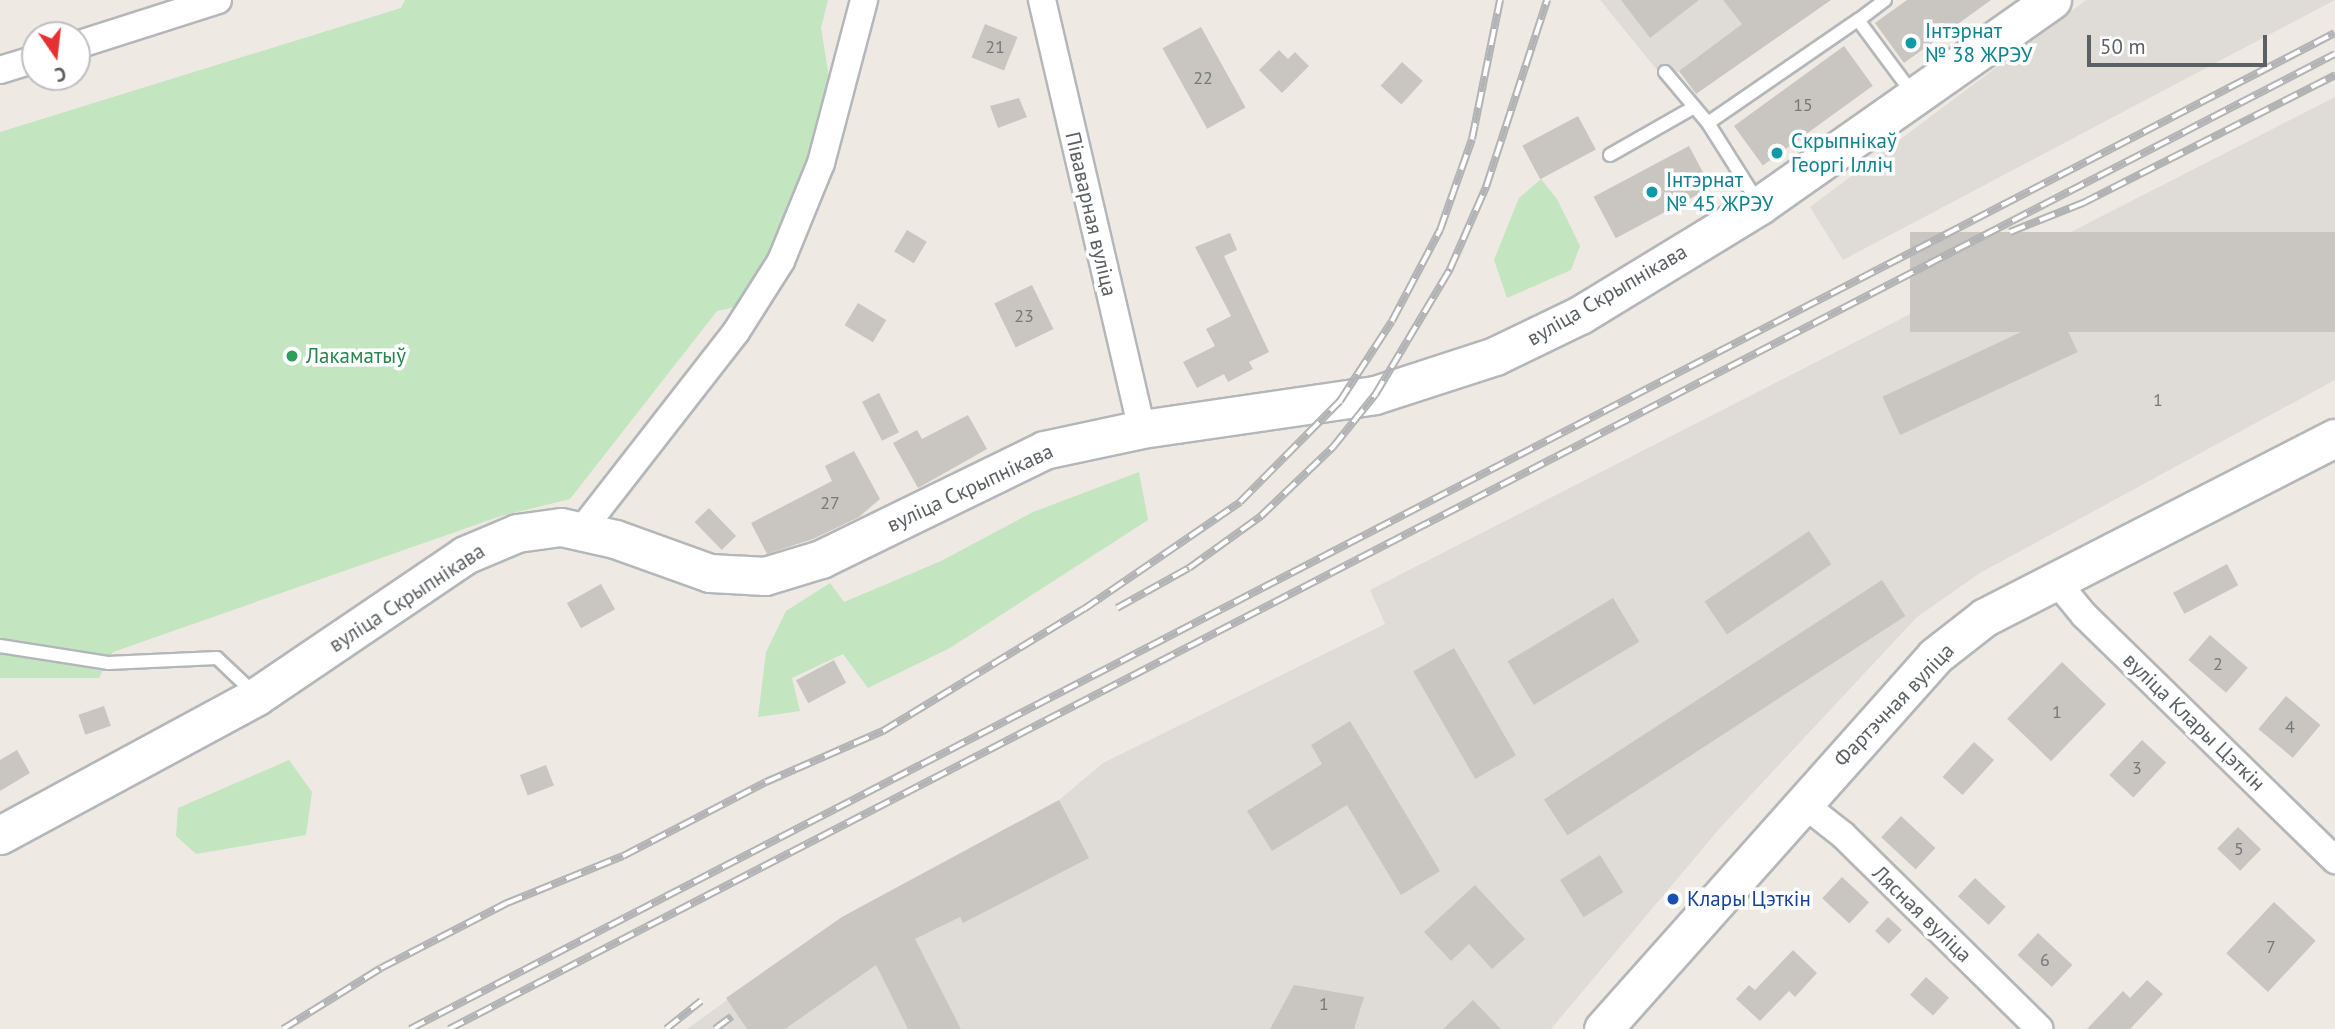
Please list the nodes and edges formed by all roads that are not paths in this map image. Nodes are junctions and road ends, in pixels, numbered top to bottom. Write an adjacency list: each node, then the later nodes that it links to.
1 (218, 0): 7 (street)
2 (864, 0): 18 (street)
3 (1042, 0): 16 (street, Піваварная вуліца)
4 (1885, 0): 6 (lane)
5 (2052, 0): 11 (street, вуліца Скрыпнікава)
6 (1858, 20): 11 (lane); 13 (lane)
7 (91, 41)
8 (21, 63): 9 (street)
9 (0, 70)
10 (1665, 72): 12 (lane)
11 (1916, 98): 15 (street, вуліца Скрыпнікава)
12 (1694, 107): 13 (lane); 14 (lane)
13 (1708, 123): 15 (lane)
14 (1610, 155)
15 (1760, 205): 16 (street, вуліца Скрыпнікава)
16 (1142, 429): 18 (street, вуліца Скрыпнікава)
17 (2335, 438): 19 (street, Фартэчная вуліца)
18 (581, 531): 21 (street, вуліца Скрыпнікава)
19 (2056, 581): 22 (street, Фартэчная вуліца); 24 (street, вуліца Клары Цэткін)
20 (0, 646): 21 (lane)
21 (257, 696): 23 (street, вуліца Скрыпнікава)
22 (1801, 803): 25 (street, Фартэчная вуліца); 26 (street, Лясная вуліца)
23 (0, 835)
24 (2335, 860)
25 (1603, 1029)
26 (2040, 1029)

